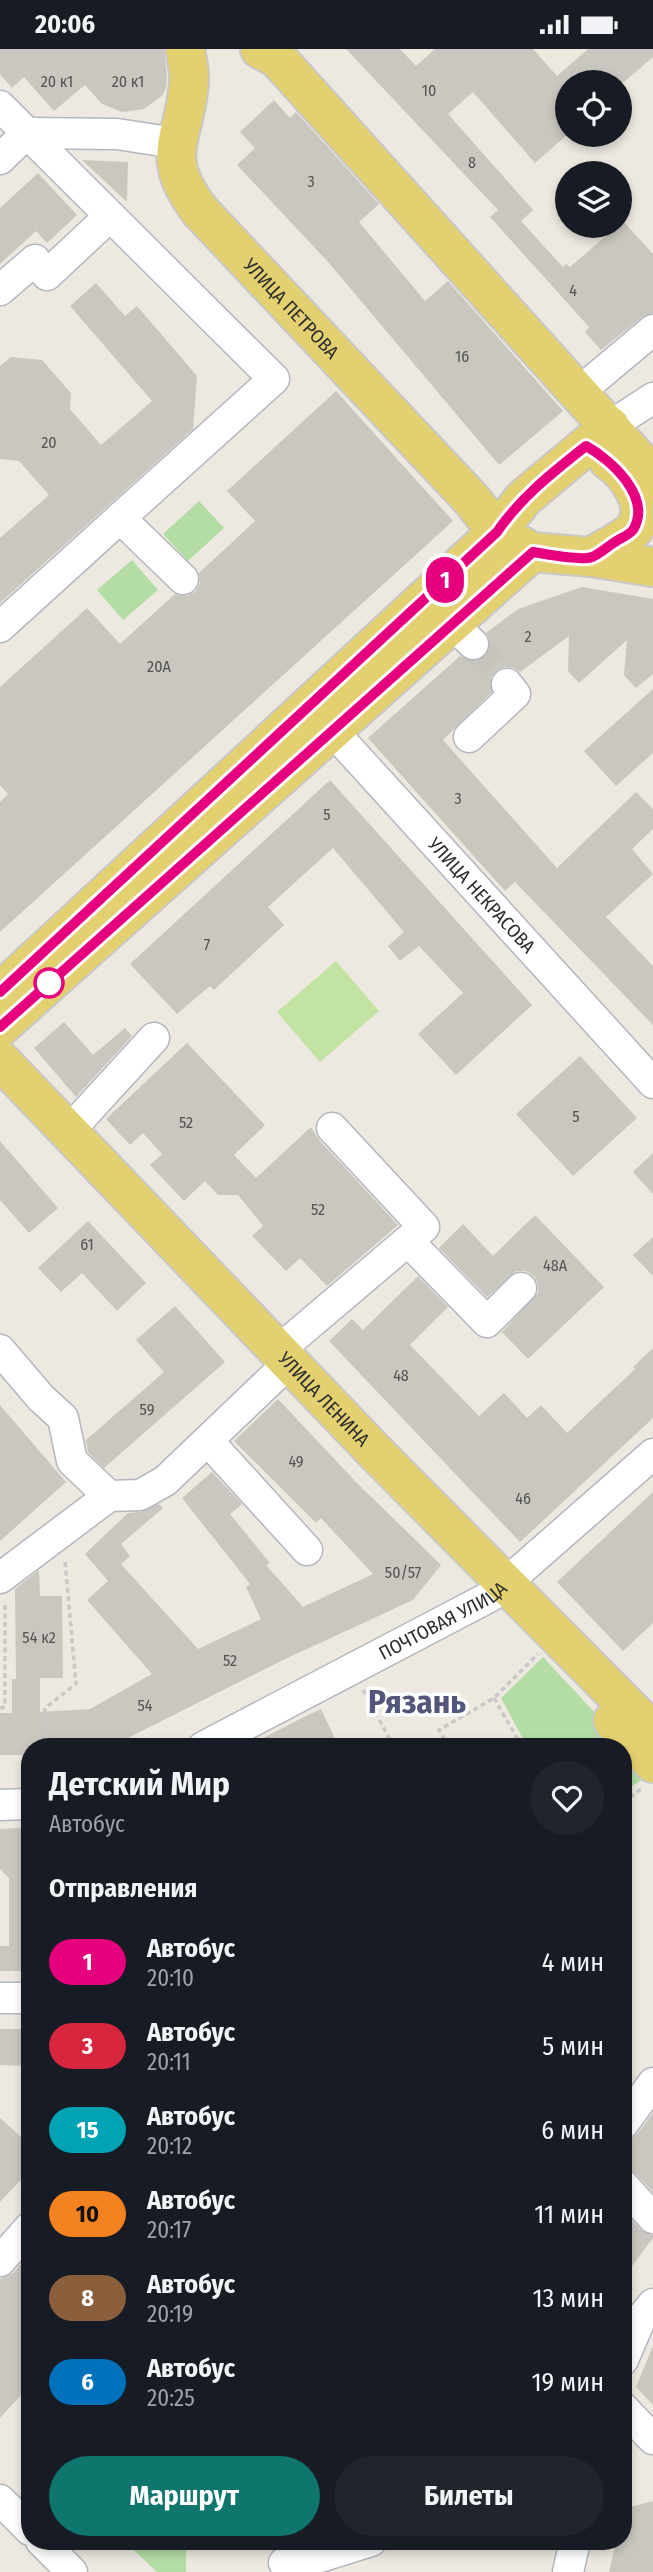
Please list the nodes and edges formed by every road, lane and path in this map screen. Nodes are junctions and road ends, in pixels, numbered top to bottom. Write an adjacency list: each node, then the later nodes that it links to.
1 (186, 49): 5 (main road, УЛИЦА ПЕТРОВА)
2 (271, 52): 10 (main road)
3 (0, 106): 4 (street)
4 (27, 133): 5 (street); 6 (street); 7 (street)
5 (176, 143): 15 (main road, УЛИЦА ПЕТРОВА)
6 (0, 159)
7 (110, 216): 8 (street); 14 (street)
8 (0, 290)
9 (653, 330): 10 (street)
10 (579, 392): 12 (main road)
11 (653, 398): 12 (street)
12 (598, 436): 13 (main road); 15 (main road)
13 (646, 479): 17 (main road)
14 (120, 518): 19 (street); 20 (street)
15 (497, 532): 16 (main road); 22 (main road)
16 (533, 552): 17 (main road); 22 (main road)
17 (591, 558): 18 (main road)
18 (653, 567)
19 (183, 579)
20 (0, 627)
21 (507, 684): 23 (street)
22 (321, 719): 24 (main road); 25 (main road); 28 (street, УЛИЦА НЕКРАСОВА)
23 (469, 737)
24 (0, 992)
25 (0, 1027)
26 (154, 1038): 31 (street)
27 (0, 1060): 31 (main road, УЛИЦА ЛЕНИНА)
28 (653, 1083)
29 (0, 1094): 35 (main road, УЛИЦА ЛЕНИНА)
30 (332, 1128): 32 (street)
31 (68, 1132): 35 (main road, УЛИЦА ЛЕНИНА)
32 (408, 1241): 33 (street); 35 (street)
33 (521, 1288)
34 (0, 1350): 38 (street)
35 (277, 1363): 36 (street); 42 (main road, УЛИЦА ЛЕНИНА)
36 (208, 1441): 38 (street); 40 (street)
37 (653, 1454): 42 (street, ПОЧТОВАЯ УЛИЦА)
38 (109, 1496): 39 (street)
39 (62, 1532): 41 (street); 48 (path)
40 (307, 1551)
41 (2, 1576): 46 (path)
42 (498, 1590): 43 (main road, УЛИЦА ЛЕНИНА); 44 (street, ПОЧТОВАЯ УЛИЦА); 47 (main road, УЛИЦА ЛЕНИНА)
43 (544, 1648): 45 (path); 53 (main road, УЛИЦА ЛЕНИНА)
44 (352, 1669): 49 (street, ПОЧТОВАЯ УЛИЦА); 50 (path)
45 (494, 1698): 51 (path); 52 (path)
46 (0, 1708)
47 (653, 1732)
48 (44, 1738)
49 (220, 1738)
50 (389, 1738)
51 (444, 1738)
52 (517, 1738)
53 (620, 1738)
54 (632, 1753): 55 (main road, УЛИЦА ЛЕНИНА)
55 (650, 1774): 56 (path)
56 (632, 1793)
57 (21, 1804): 58 (street)
58 (0, 1805)
59 (0, 1998): 60 (street)
60 (21, 1998)
61 (653, 2083): 62 (street)
62 (632, 2112)
63 (632, 2195): 64 (street)
64 (653, 2218)
65 (21, 2237): 66 (street)
66 (0, 2261)
67 (639, 2313): 68 (street)
68 (632, 2334)
69 (632, 2417): 70 (street)
70 (653, 2439)
71 (0, 2500): 72 (street)
72 (21, 2521)
73 (50, 2550): 77 (street)
74 (342, 2550): 76 (street)
75 (573, 2550): 78 (street)
76 (284, 2563)
77 (72, 2572)
78 (568, 2572)

